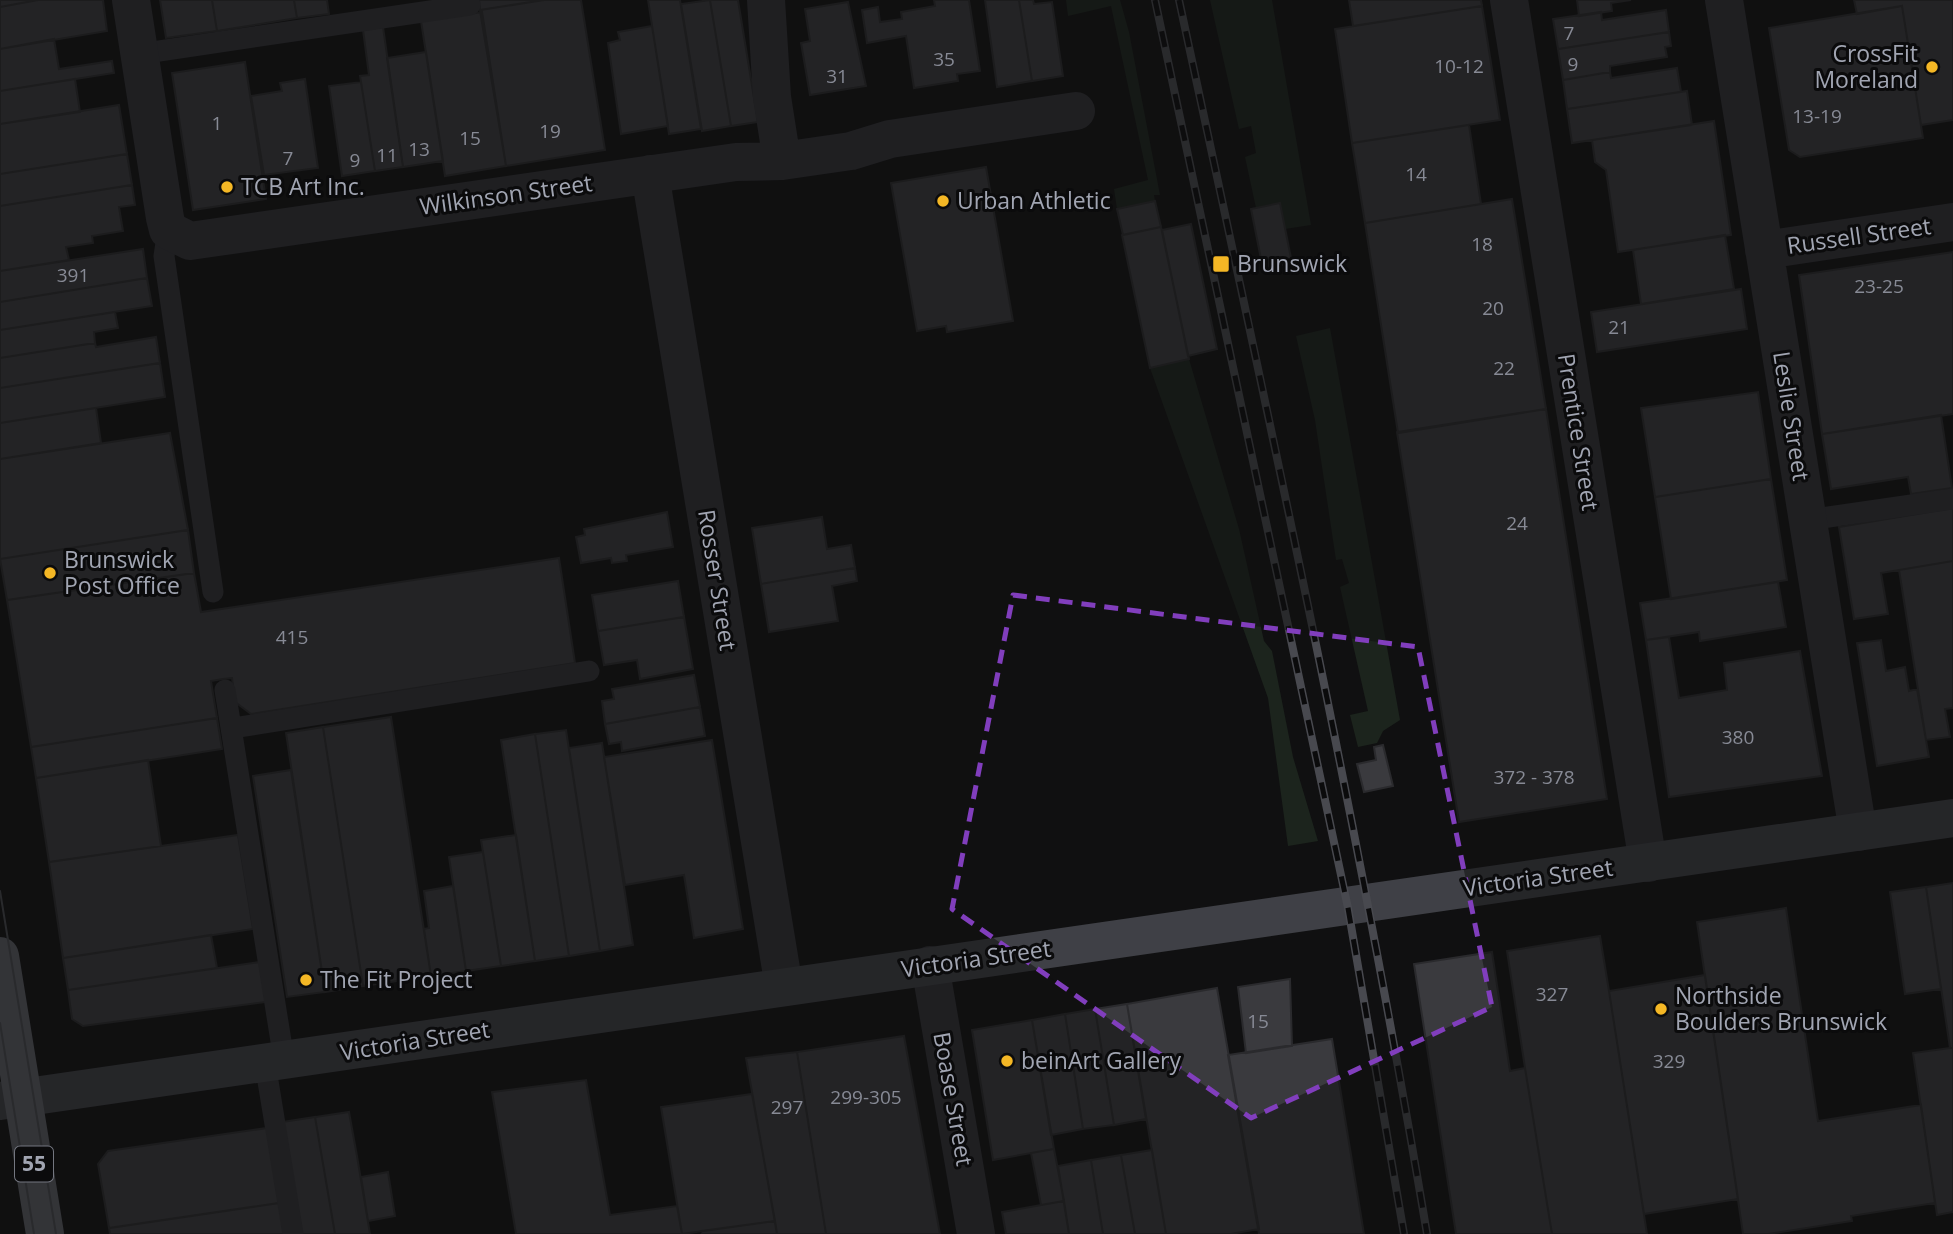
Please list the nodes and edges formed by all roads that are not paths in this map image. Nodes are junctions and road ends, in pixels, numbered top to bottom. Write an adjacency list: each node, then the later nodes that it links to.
1 (131, 0): 6 (street)
2 (766, 0): 8 (street)
3 (1509, 0): 21 (street, Prentice Street)
4 (1724, 0): 12 (street, Leslie Street)
5 (470, 5): 6 (lane)
6 (139, 54): 11 (street)
7 (1076, 111): 8 (street, Wilkinson Street)
8 (782, 161): 9 (street, Wilkinson Street)
9 (650, 174): 11 (street, Wilkinson Street); 24 (street, Rosser Street)
10 (1953, 222): 12 (street, Russell Street)
11 (168, 230): 15 (lane)
12 (1764, 250): 14 (street, Leslie Street)
13 (1953, 499): 14 (lane)
14 (1808, 520): 20 (street, Leslie Street)
15 (213, 592)
16 (589, 671): 18 (lane)
17 (225, 690): 18 (lane)
18 (233, 728): 25 (lane)
19 (1953, 818): 20 (street, Victoria Street)
20 (1858, 832): 21 (street, Victoria Street)
21 (1648, 863): 23 (street, Victoria Street)
22 (0, 956): 26 (highway, 55)
23 (930, 965): 24 (street, Victoria Street); 29 (street, Boase Street)
24 (784, 986): 25 (street, Victoria Street)
25 (274, 1062): 26 (street, Victoria Street); 28 (lane)
26 (11, 1099): 27 (highway, 55)
27 (45, 1234)
28 (293, 1234)
29 (976, 1234)

